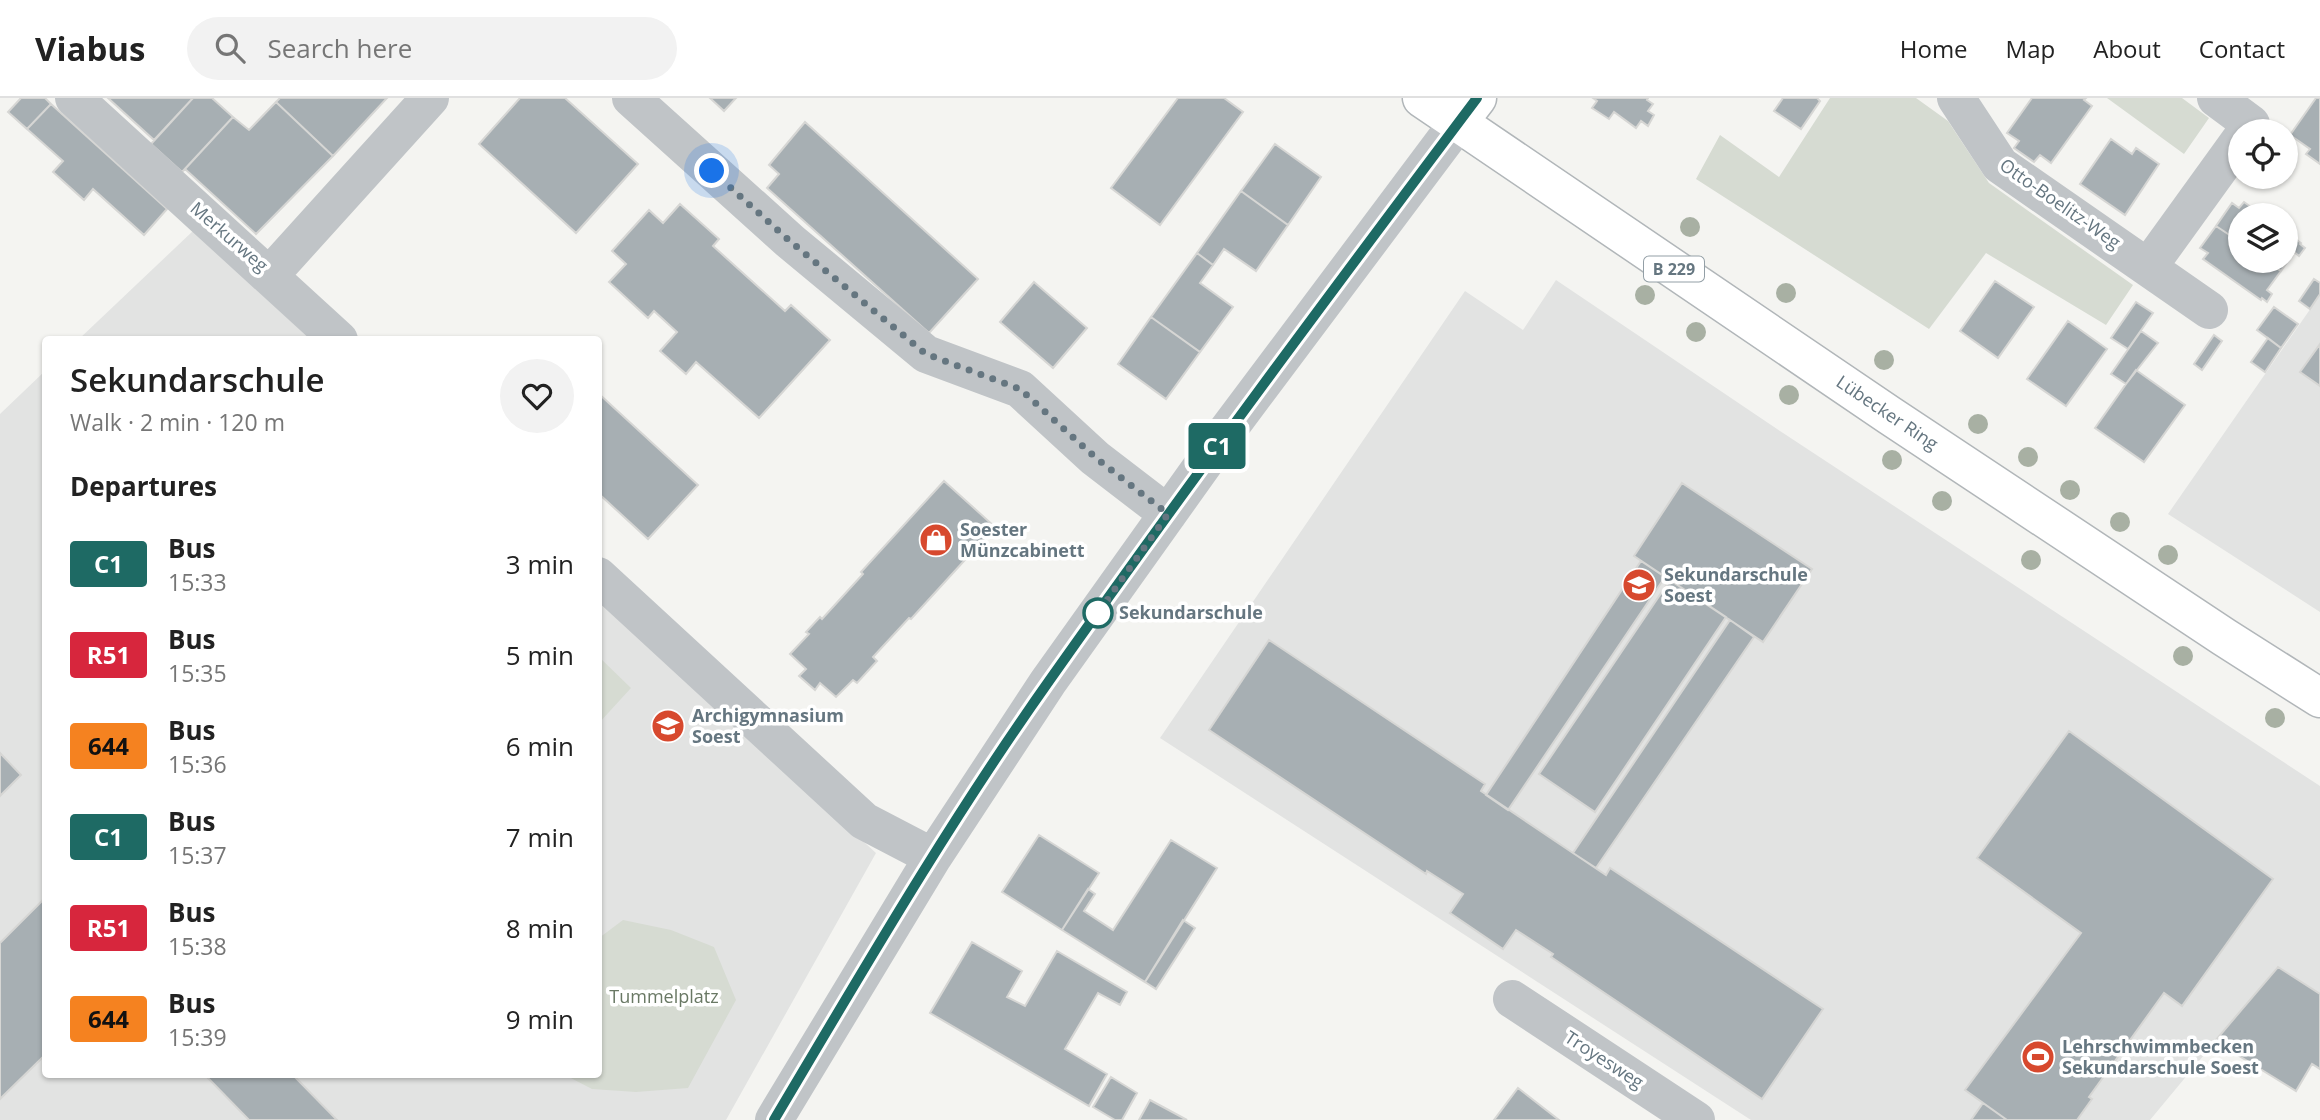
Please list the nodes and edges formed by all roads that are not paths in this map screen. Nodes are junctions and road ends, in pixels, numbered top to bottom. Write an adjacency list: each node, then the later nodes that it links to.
1 (74, 98): 11 (street, Merkurweg)
2 (430, 98): 11 (street, Merkurweg)
3 (631, 98): 14 (street)
4 (1422, 98): 7 (main road, B 229)
5 (1956, 98): 10 (street, Otto-Boelitz-Weg)
6 (2216, 98): 8 (street)
7 (1467, 111): 14 (street); 16 (main road, Lübecker Ring / B 229)
8 (2244, 119)
9 (2228, 157): 10 (street)
10 (2149, 267): 12 (street, Otto-Boelitz-Weg)
11 (269, 275): 13 (street)
12 (2209, 310)
13 (335, 336)
14 (1168, 514): 17 (street)
15 (602, 580): 17 (street)
16 (2320, 698)
17 (933, 857): 19 (street)
18 (1513, 999): 22 (street, Troyesweg)
19 (799, 1079): 20 (street); 21 (street)
20 (774, 1120)
21 (807, 1120)
22 (1696, 1120)

